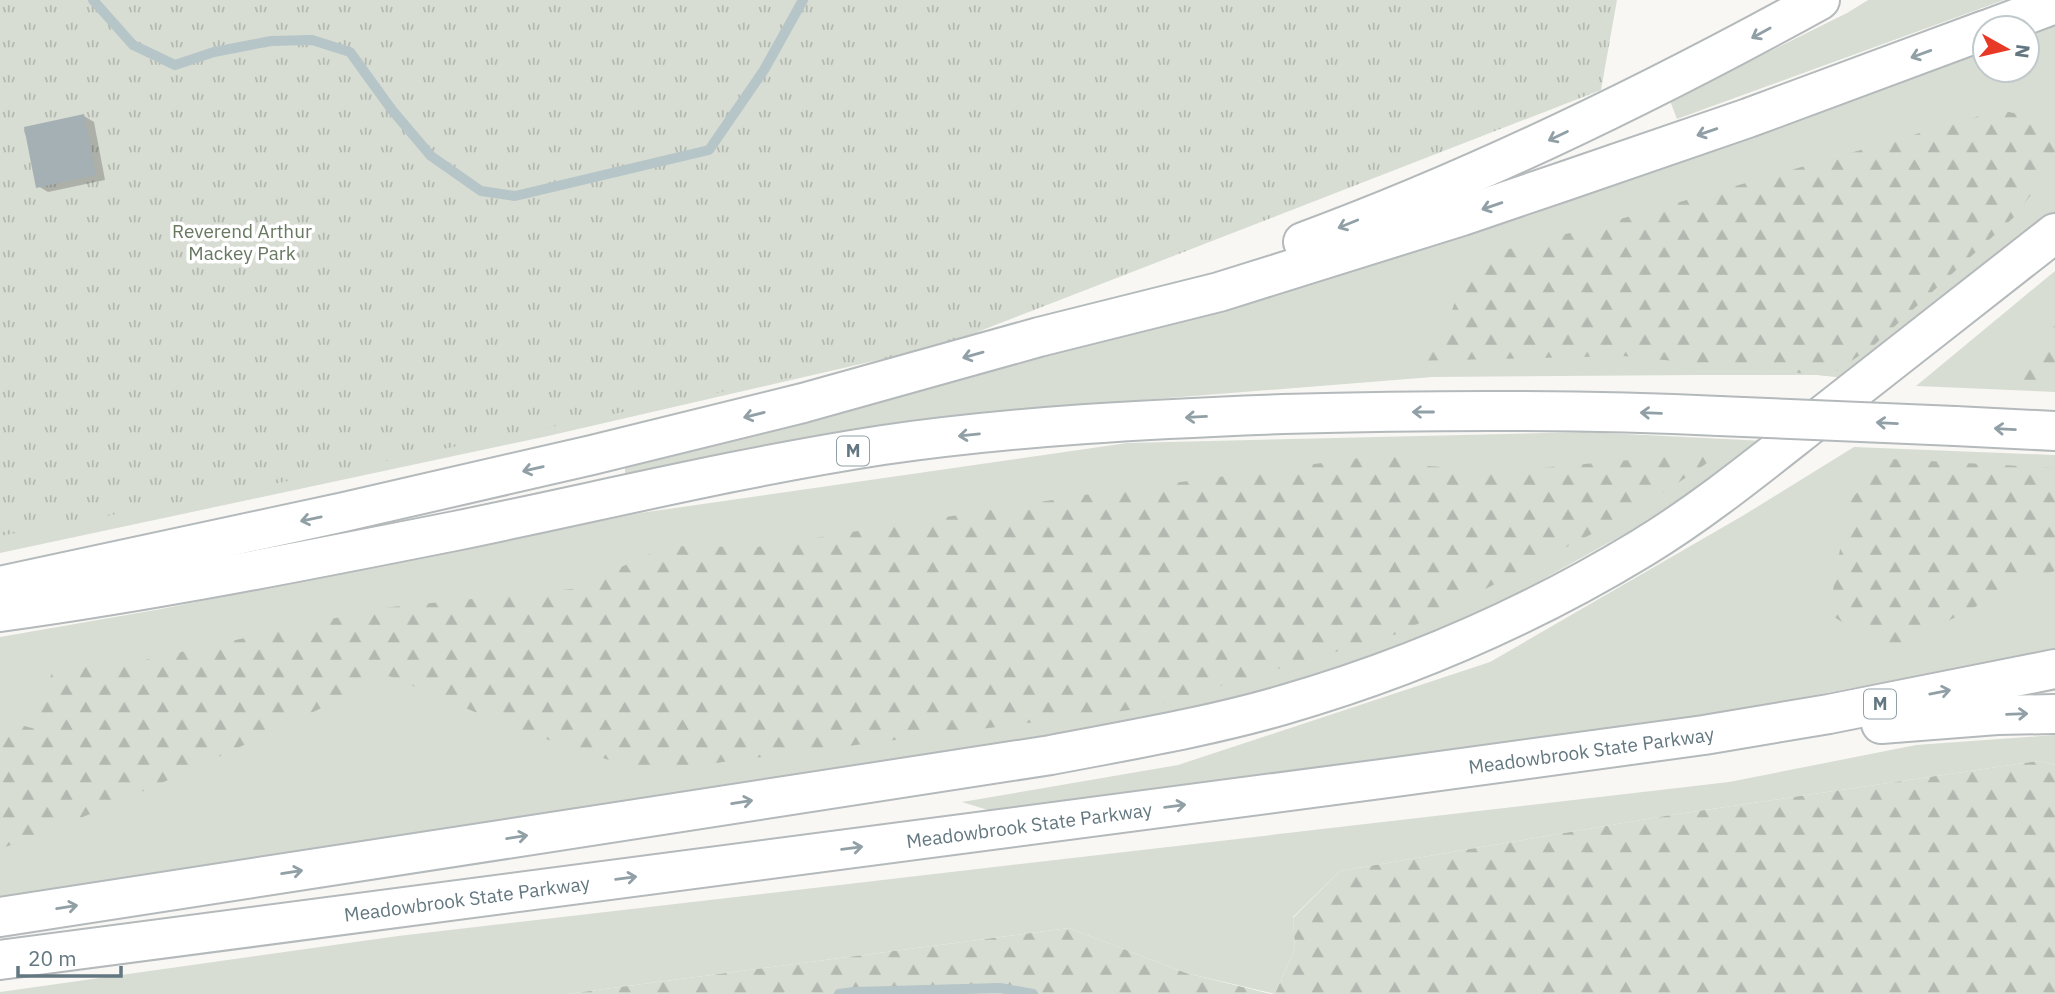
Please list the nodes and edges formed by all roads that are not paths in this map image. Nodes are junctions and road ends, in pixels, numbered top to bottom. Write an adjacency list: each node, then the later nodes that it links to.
1 (1820, 0): 6 (highway, one-way to 6)
2 (2055, 4): 3 (highway)
3 (2028, 14)
4 (1971, 35): 6 (highway, one-way to 6)
5 (2055, 233): 13 (highway, one-way to 5)
6 (1039, 337): 8 (highway, one-way to 8)
7 (2055, 431): 9 (highway, M, one-way to 9, bridge)
8 (0, 586)
9 (0, 612)
10 (2055, 669): 12 (highway, Meadowbrook State Parkway / M, one-way to 10)
11 (2055, 714): 12 (highway, one-way to 11)
12 (1704, 735): 14 (highway, Meadowbrook State Parkway / M, one-way to 12)
13 (0, 917)
14 (0, 960)

